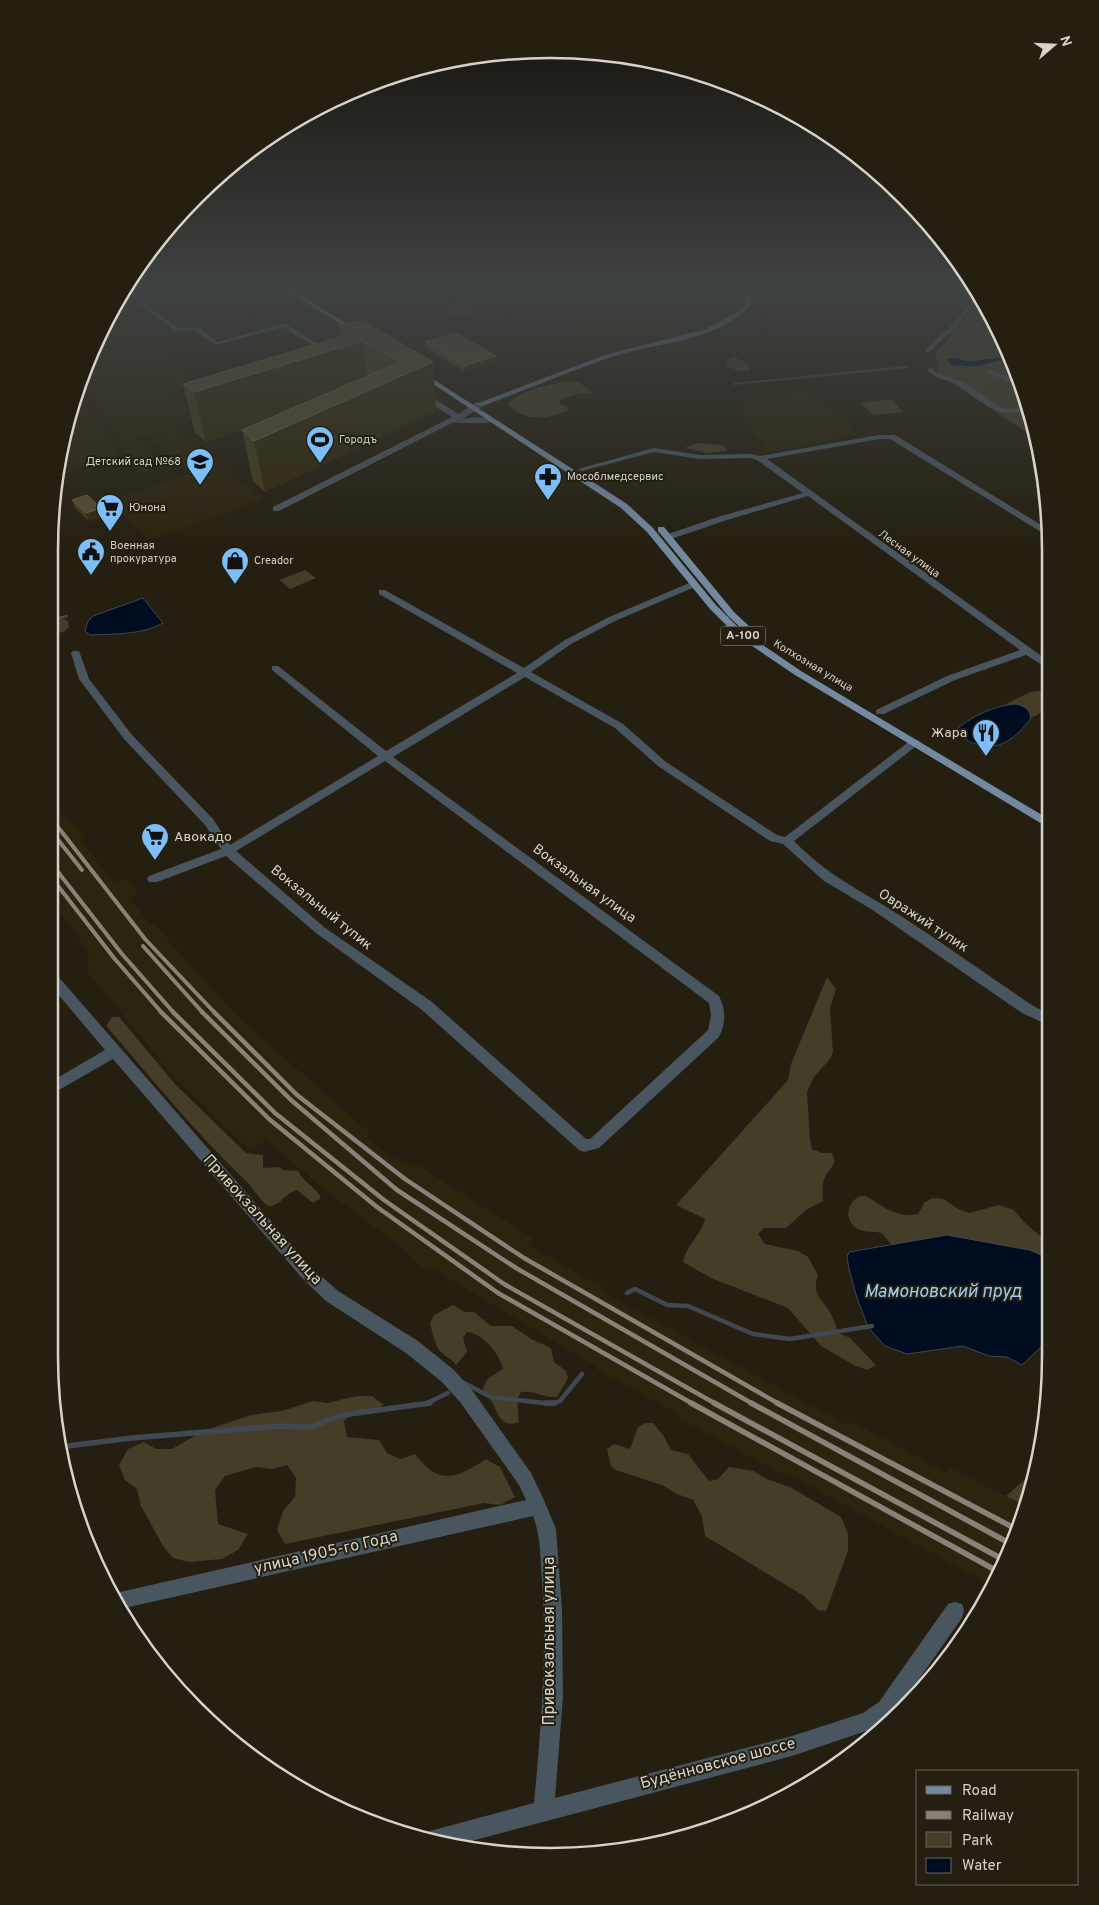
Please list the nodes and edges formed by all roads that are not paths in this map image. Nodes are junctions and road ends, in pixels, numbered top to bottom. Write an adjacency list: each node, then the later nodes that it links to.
1 (426, 373): 7 (main road, А-100)
2 (565, 373): 7 (main road)
3 (934, 373): 8 (street)
4 (992, 373): 5 (street)
5 (1011, 381)
6 (413, 389): 9 (street)
7 (477, 406): 9 (street); 10 (main road, Колхозная улица / А-100); 13 (main road, Колхозная улица / А-100)
8 (1021, 411)
9 (459, 418): 11 (street)
10 (494, 422): 11 (street); 18 (main road, Колхозная улица / А-100)
11 (446, 424): 15 (street)
12 (760, 458): 13 (street); 14 (street, Лесная улица); 16 (street)
13 (582, 469): 17 (main road, Колхозная улица / А-100)
14 (807, 494): 17 (street); 20 (street, Лесная улица)
15 (276, 509)
16 (1041, 529)
17 (668, 537): 25 (main road, Колхозная улица / А-100)
18 (694, 584): 24 (street); 26 (main road, Колхозная улица / А-100)
19 (382, 592): 24 (street)
20 (1027, 651): 22 (street, Лесная улица); 25 (street)
21 (76, 653): 31 (street, Вокзальный тупик)
22 (1042, 662)
23 (275, 668): 27 (street, Вокзальная улица)
24 (524, 673): 27 (street); 30 (street)
25 (880, 712): 28 (main road, Колхозная улица / А-100)
26 (915, 742): 29 (main road, Колхозная улица / А-100); 30 (street)
27 (385, 757): 31 (street); 37 (street, Вокзальная улица)
28 (1042, 810)
29 (1042, 819)
30 (788, 841): 34 (street, Овражий тупик)
31 (228, 850): 32 (street); 37 (street, Вокзальный тупик)
32 (154, 879)
33 (58, 985): 35 (street, Привокзальная улица)
34 (1042, 1017)
35 (114, 1051): 36 (street); 38 (street, Привокзальная улица)
36 (58, 1084)
37 (589, 1147)
38 (538, 1506): 39 (street, улица 1905-го Года); 41 (street, Привокзальная улица)
39 (122, 1599)
40 (955, 1611): 41 (street, Будённовское шоссе)
41 (544, 1812): 42 (street, Будённовское шоссе)
42 (447, 1837)

